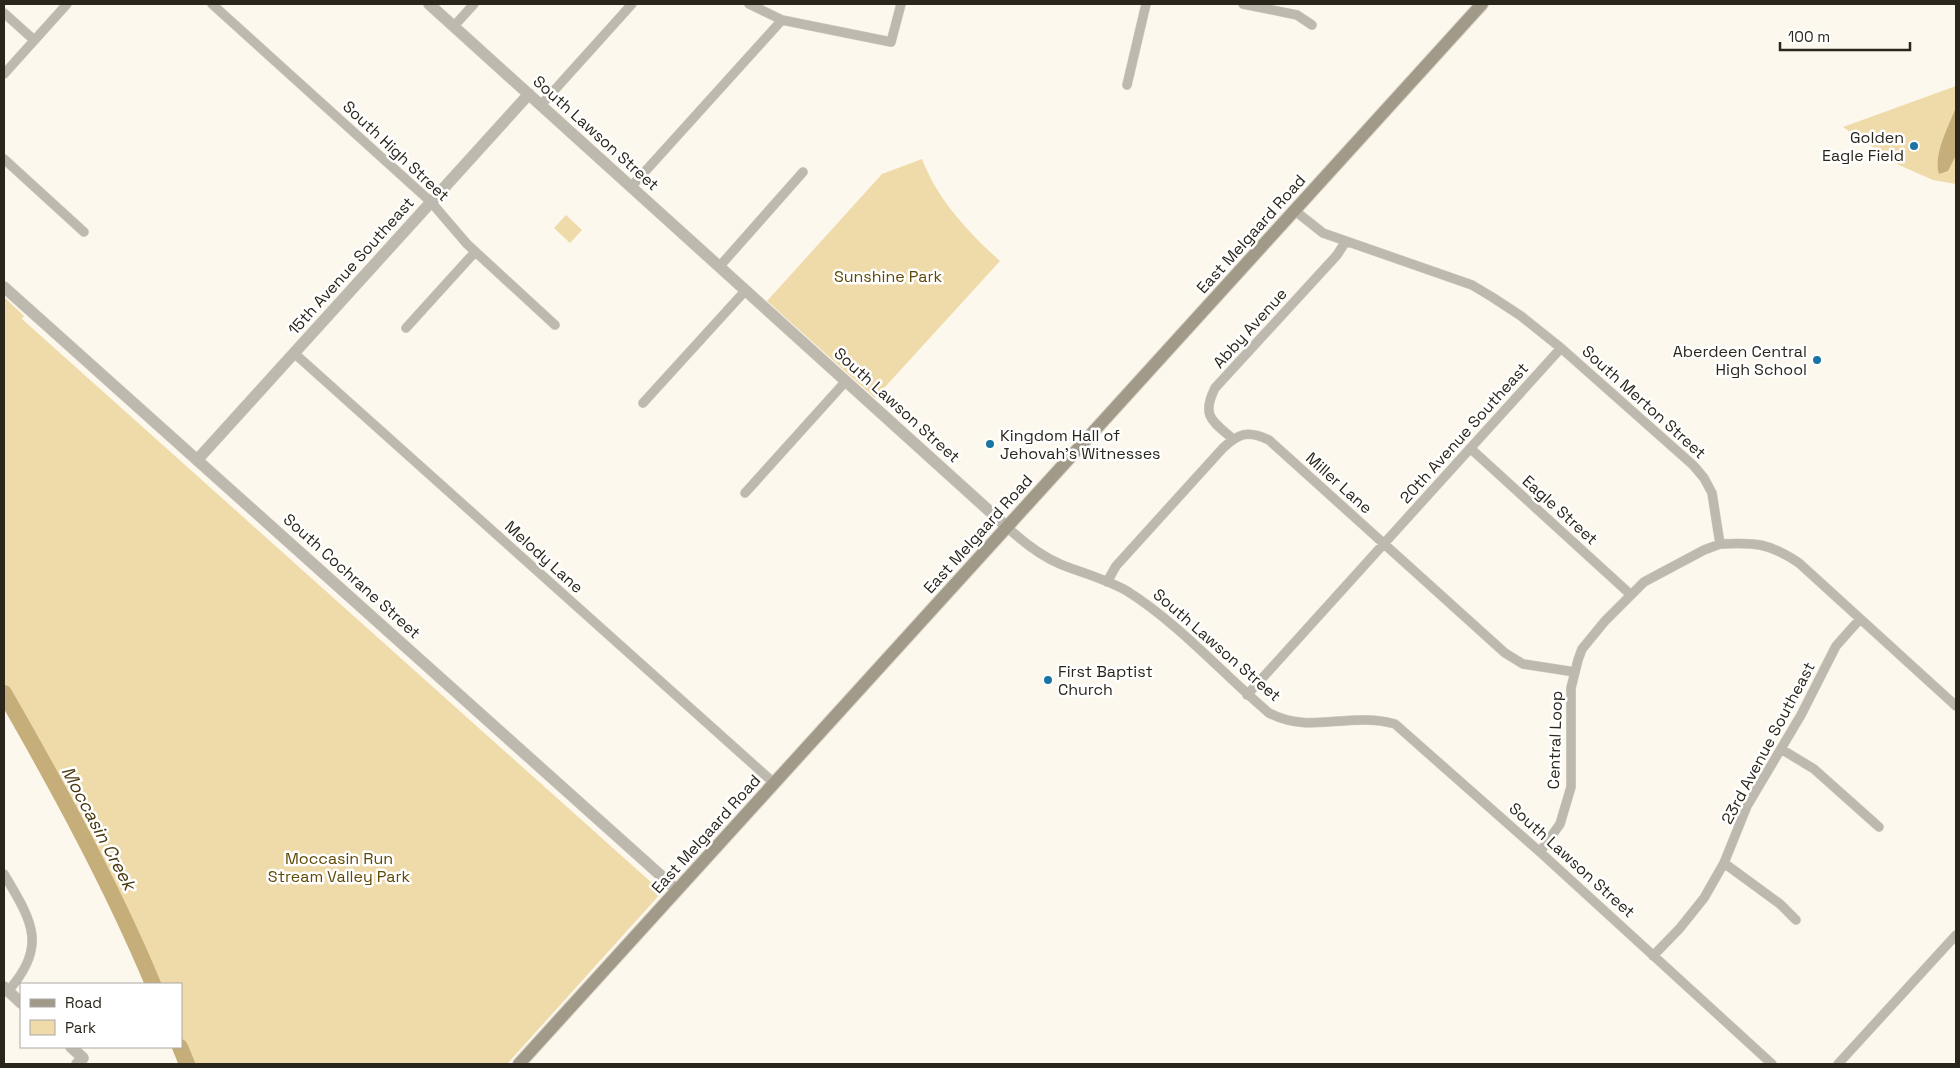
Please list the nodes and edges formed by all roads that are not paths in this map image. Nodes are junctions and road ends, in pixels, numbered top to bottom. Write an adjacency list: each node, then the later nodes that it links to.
1 (67, 4): 15 (street)
2 (212, 4): 23 (street, South High Street)
3 (430, 4): 14 (street, South Lawson Street)
4 (474, 4): 14 (street)
5 (632, 4): 19 (street)
6 (749, 4): 12 (street)
7 (901, 4): 12 (street)
8 (1146, 4): 17 (street)
9 (1242, 4): 13 (street)
10 (1482, 4): 24 (main road, East Melgaard Road)
11 (4, 13): 15 (street)
12 (782, 20): 22 (street)
13 (1312, 25)
14 (454, 26): 18 (street, South Lawson Street)
15 (34, 40): 16 (street)
16 (4, 74)
17 (1127, 86)
18 (529, 94): 19 (street, South Lawson Street); 23 (street, 15th Avenue Southeast)
19 (541, 105): 22 (street, South Lawson Street)
20 (4, 158): 25 (street)
21 (803, 172): 28 (street)
22 (631, 187): 28 (street, South Lawson Street)
23 (431, 202): 27 (street, South High Street); 34 (street, 15th Avenue Southeast)
24 (1294, 210): 26 (street, South Merton Street); 41 (main road, East Melgaard Road)
25 (84, 232)
26 (1346, 241): 33 (street, South Merton Street); 37 (street, Abby Avenue)
27 (475, 252): 31 (street, South High Street); 32 (street)
28 (719, 266): 30 (street, South Lawson Street)
29 (4, 287): 39 (street, South Cochrane Street)
30 (746, 291): 35 (street, South Lawson Street); 36 (street)
31 (555, 325)
32 (406, 328)
33 (1562, 348): 38 (street, 20th Avenue Southeast); 43 (street, South Merton Street)
34 (294, 353): 39 (street, 15th Avenue Southeast); 51 (street, Melody Lane)
35 (846, 381): 40 (street); 41 (street, South Lawson Street)
36 (643, 403)
37 (1232, 439): 42 (street, Miller Lane); 44 (street)
38 (1470, 448): 42 (street, 20th Avenue Southeast); 45 (street, Eagle Street)
39 (198, 459): 56 (street, South Cochrane Street)
40 (745, 493)
41 (1007, 527): 44 (street, South Lawson Street); 51 (main road, East Melgaard Road)
42 (1384, 544): 47 (street, Miller Lane); 48 (street, 20th Avenue Southeast)
43 (1720, 544): 45 (street, Central Loop); 46 (street)
44 (1107, 582): 48 (street, South Lawson Street)
45 (1630, 594): 47 (street, Central Loop)
46 (1860, 619): 49 (street); 50 (street, 23rd Avenue Southeast)
47 (1575, 672): 53 (street, Central Loop)
48 (1247, 694): 53 (street, South Lawson Street)
49 (1956, 706)
50 (1781, 749): 52 (street); 54 (street, 23rd Avenue Southeast)
51 (774, 783): 56 (main road, East Melgaard Road)
52 (1879, 826)
53 (1540, 852): 59 (street, South Lawson Street)
54 (1724, 863): 57 (street); 59 (street, 23rd Avenue Southeast)
55 (4, 874): 60 (street)
56 (677, 890): 64 (main road, East Melgaard Road)
57 (1796, 920)
58 (1956, 935): 66 (street)
59 (1653, 956): 65 (street, South Lawson Street)
60 (6, 989): 61 (street)
61 (20, 1001)
62 (72, 1048): 63 (street)
63 (84, 1062)
64 (519, 1064)
65 (1772, 1064)
66 (1838, 1064)

